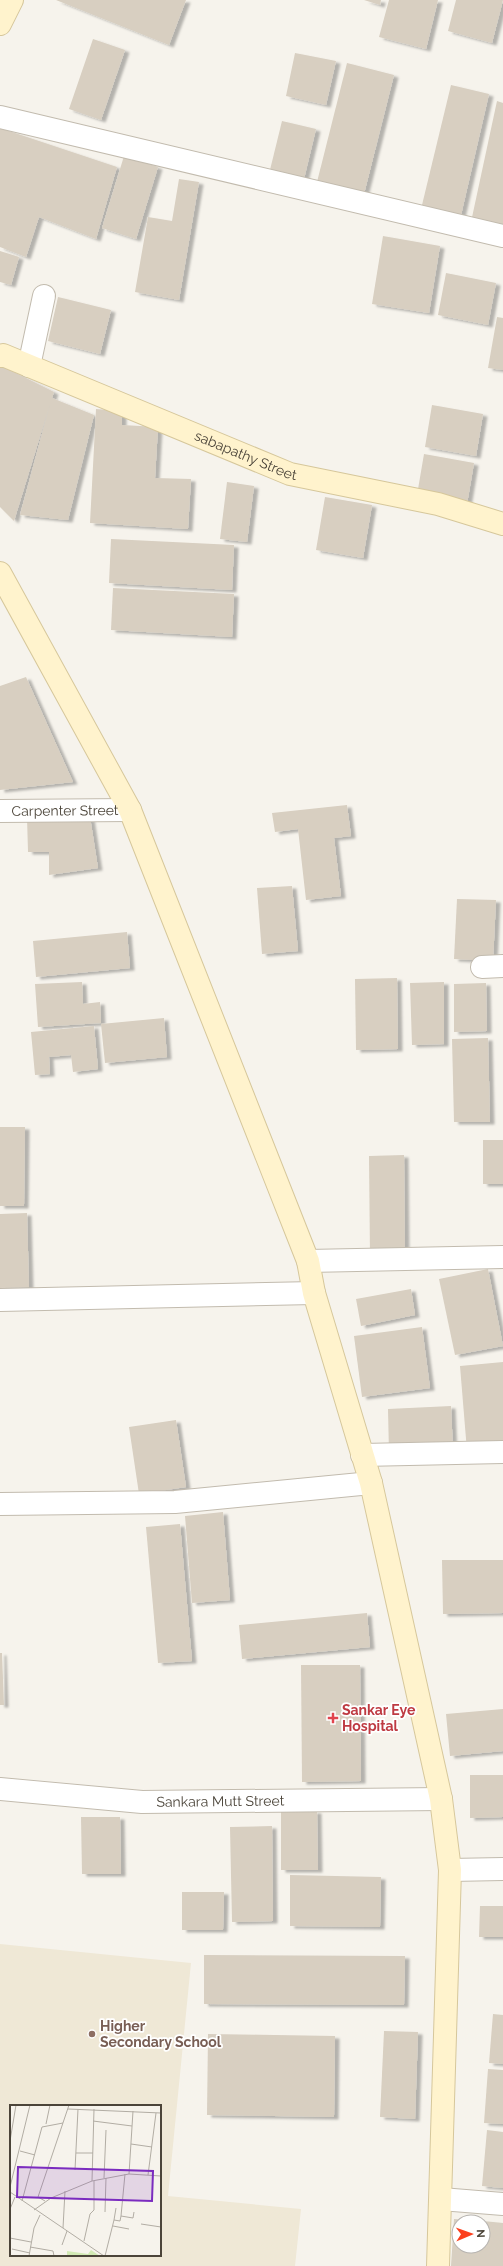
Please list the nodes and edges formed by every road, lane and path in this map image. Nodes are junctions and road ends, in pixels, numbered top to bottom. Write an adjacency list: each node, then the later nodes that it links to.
1 (12, 0): 2 (street)
2 (0, 24)
3 (0, 117): 4 (street)
4 (503, 236)
5 (44, 296): 7 (street)
6 (0, 356): 7 (street, sabapathy Street)
7 (29, 366): 8 (street, sabapathy Street)
8 (503, 524)
9 (0, 573): 10 (street)
10 (130, 810): 11 (street, Carpenter Street); 13 (street)
11 (0, 811)
12 (503, 1257): 13 (street)
13 (308, 1261): 14 (street)
14 (314, 1293): 15 (street); 17 (street)
15 (0, 1300)
16 (503, 1452): 17 (street)
17 (362, 1455): 18 (street)
18 (371, 1483): 19 (street); 21 (street)
19 (0, 1504)
20 (0, 1789): 21 (street, Sankara Mutt Street)
21 (441, 1799): 23 (street)
22 (503, 1869): 23 (street)
23 (450, 1870): 24 (street)
24 (441, 2199): 25 (street); 26 (street)
25 (503, 2204)
26 (438, 2266)

